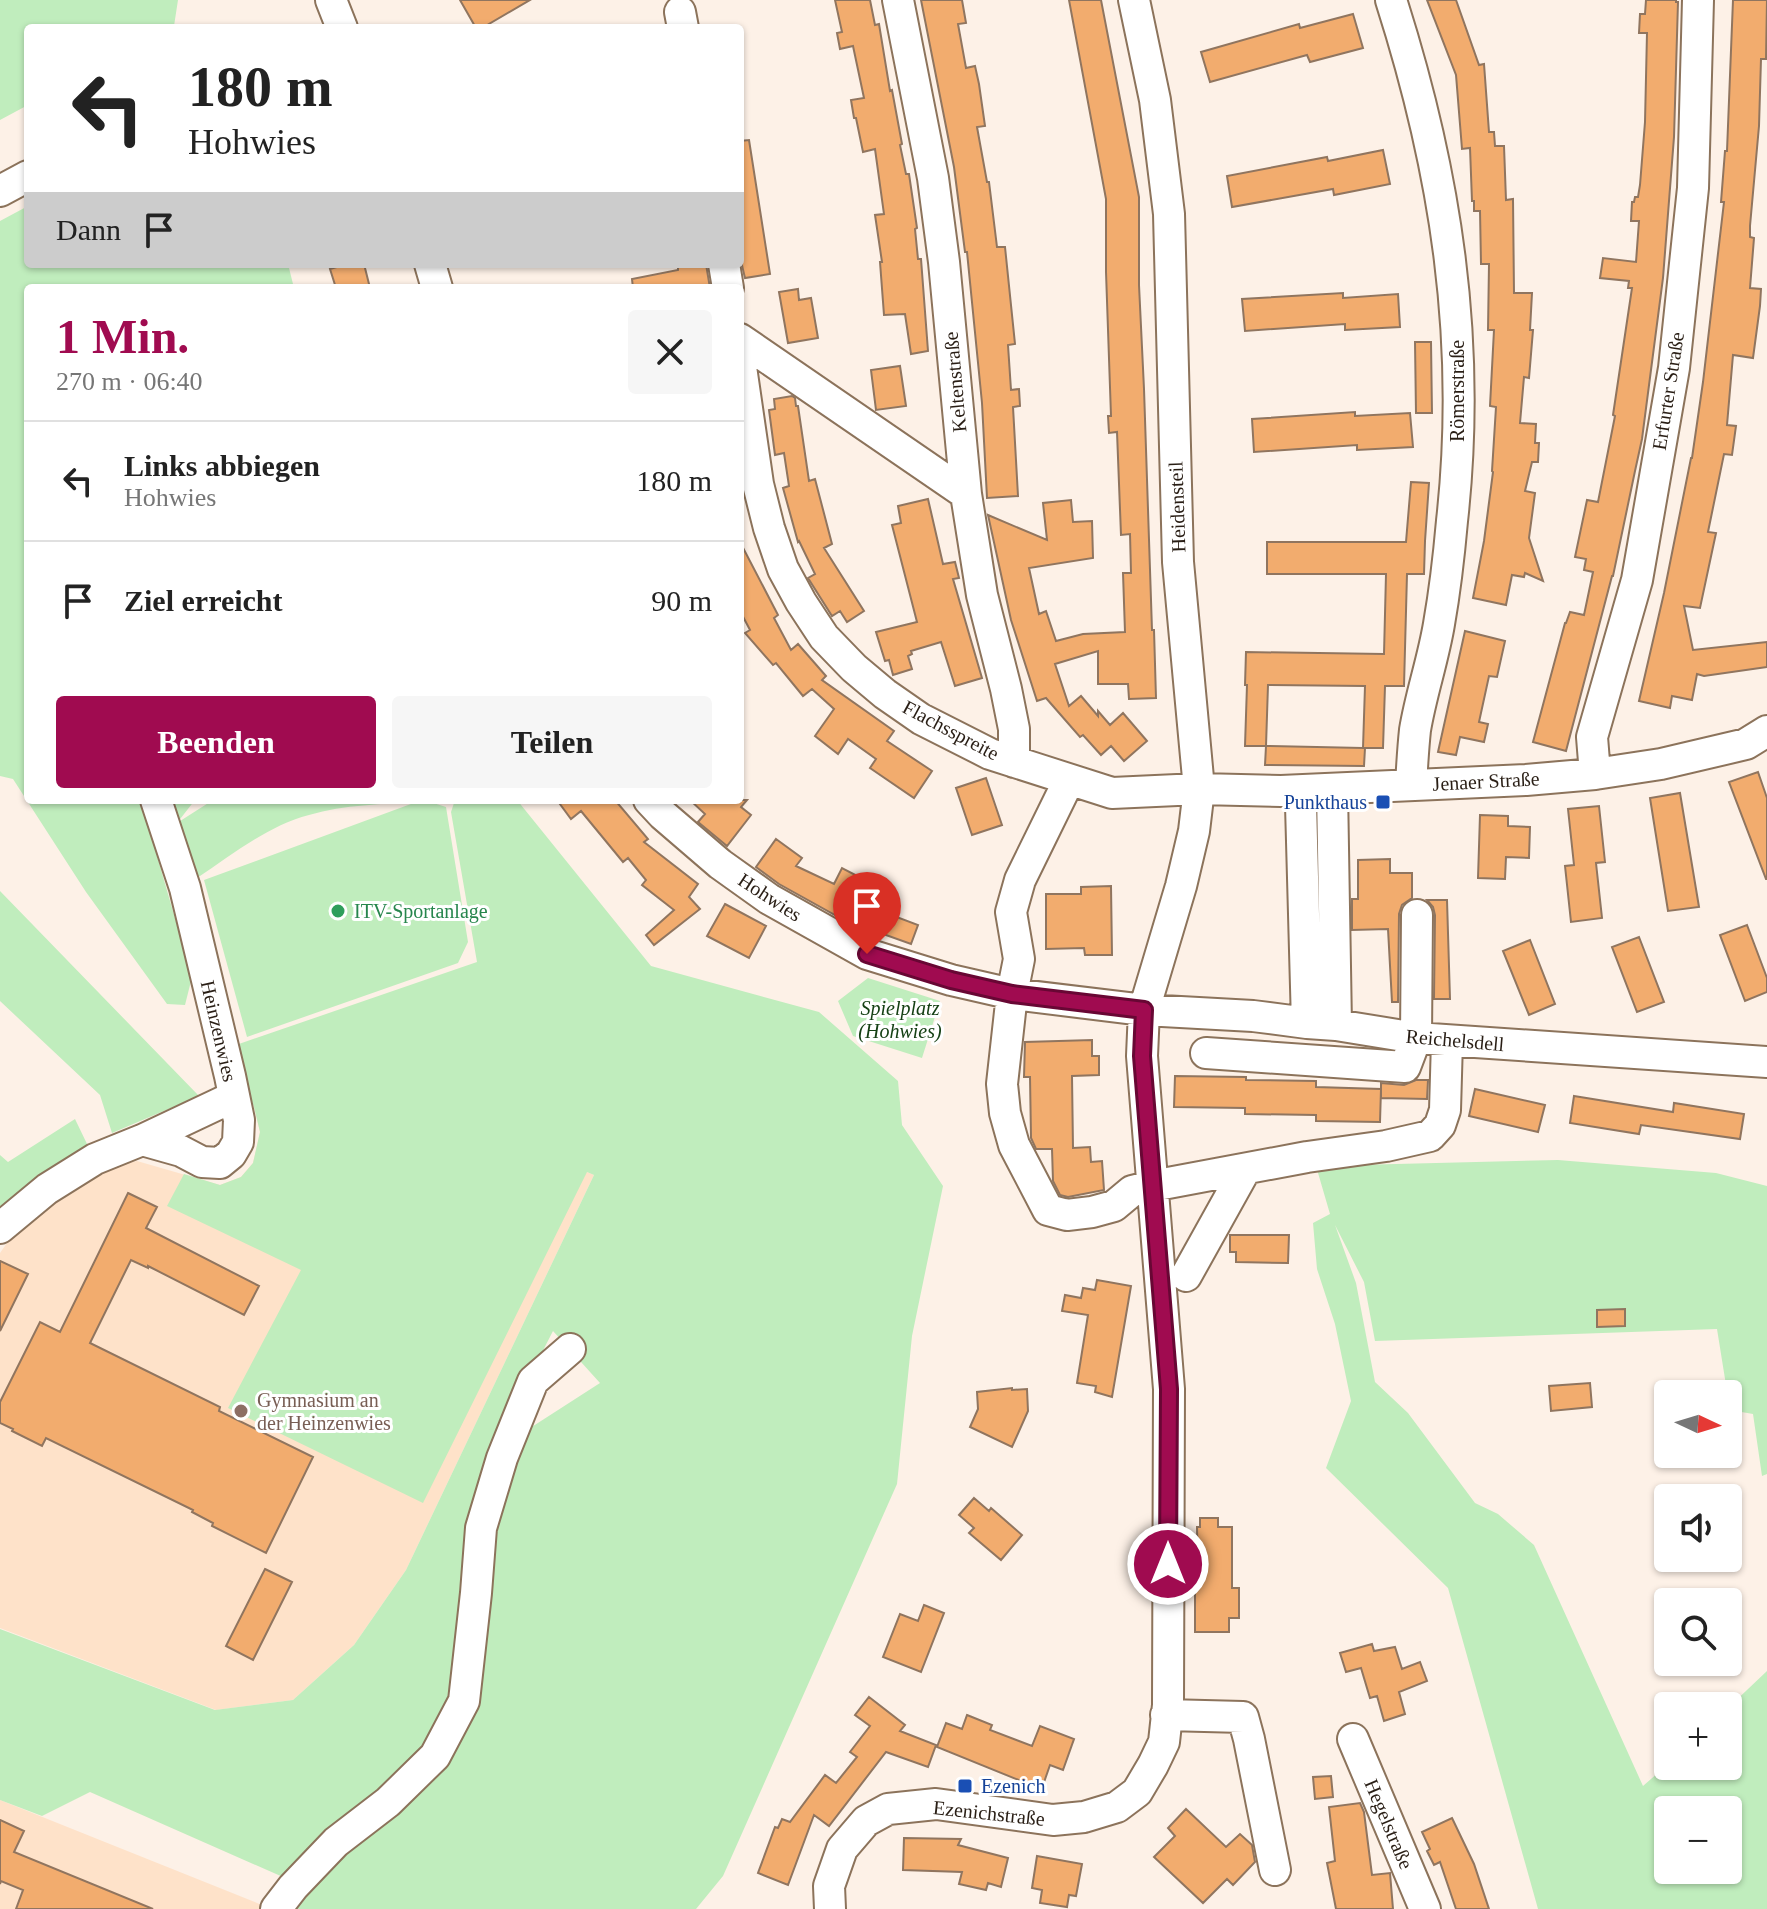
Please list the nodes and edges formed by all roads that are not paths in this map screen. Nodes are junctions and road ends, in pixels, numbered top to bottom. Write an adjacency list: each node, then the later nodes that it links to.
1 (331, 0): 6 (street)
2 (898, 0): 11 (street, Keltenstraße)
3 (1134, 0): 17 (street, Heidensteil)
4 (1391, 0): 16 (street, Römerstraße)
5 (1698, 0): 14 (street, Erfurter Straße)
6 (340, 24)
7 (24, 178): 8 (street)
8 (0, 191)
9 (744, 342): 11 (street)
10 (744, 388): 13 (street, Flachsspreite)
11 (966, 494): 13 (street, Keltenstraße)
12 (1767, 731): 14 (street, Jenaer Straße)
13 (1014, 762): 15 (street, Flachsspreite)
14 (1595, 774): 16 (street, Jenaer Straße)
15 (1069, 780): 17 (street, Flachsspreite); 23 (street)
16 (1411, 785): 18 (street, Jenaer Straße)
17 (1199, 789): 18 (street, Jenaer Straße); 24 (street, Heidensteil)
18 (1332, 789): 25 (street)
19 (157, 804): 30 (street, Heinzenwies)
20 (653, 804): 23 (street, Hohwies)
21 (1301, 805): 25 (street)
22 (1417, 915): 26 (street)
23 (1012, 994): 24 (street, Hohwies); 33 (street)
24 (1144, 1010): 25 (street, Reichelsdell); 33 (street, Ezenichstraße)
25 (1322, 1024): 26 (street, Reichelsdell)
26 (1416, 1038): 27 (street, Reichelsdell); 28 (street)
27 (1447, 1041): 29 (street, Reichelsdell); 32 (street)
28 (1206, 1053)
29 (1767, 1062)
30 (233, 1097): 31 (street, Heinzenwies); 31 (street)
31 (142, 1140): 34 (street, Heinzenwies)
32 (1245, 1170): 33 (street); 35 (street)
33 (1152, 1186): 37 (street, Ezenichstraße)
34 (0, 1228)
35 (1186, 1276)
36 (570, 1349): 40 (street)
37 (1166, 1715): 39 (street); 41 (street, Ezenichstraße)
38 (1353, 1739): 42 (street, Hegelstraße)
39 (1275, 1870)
40 (276, 1909)
41 (830, 1909)
42 (1425, 1909)

